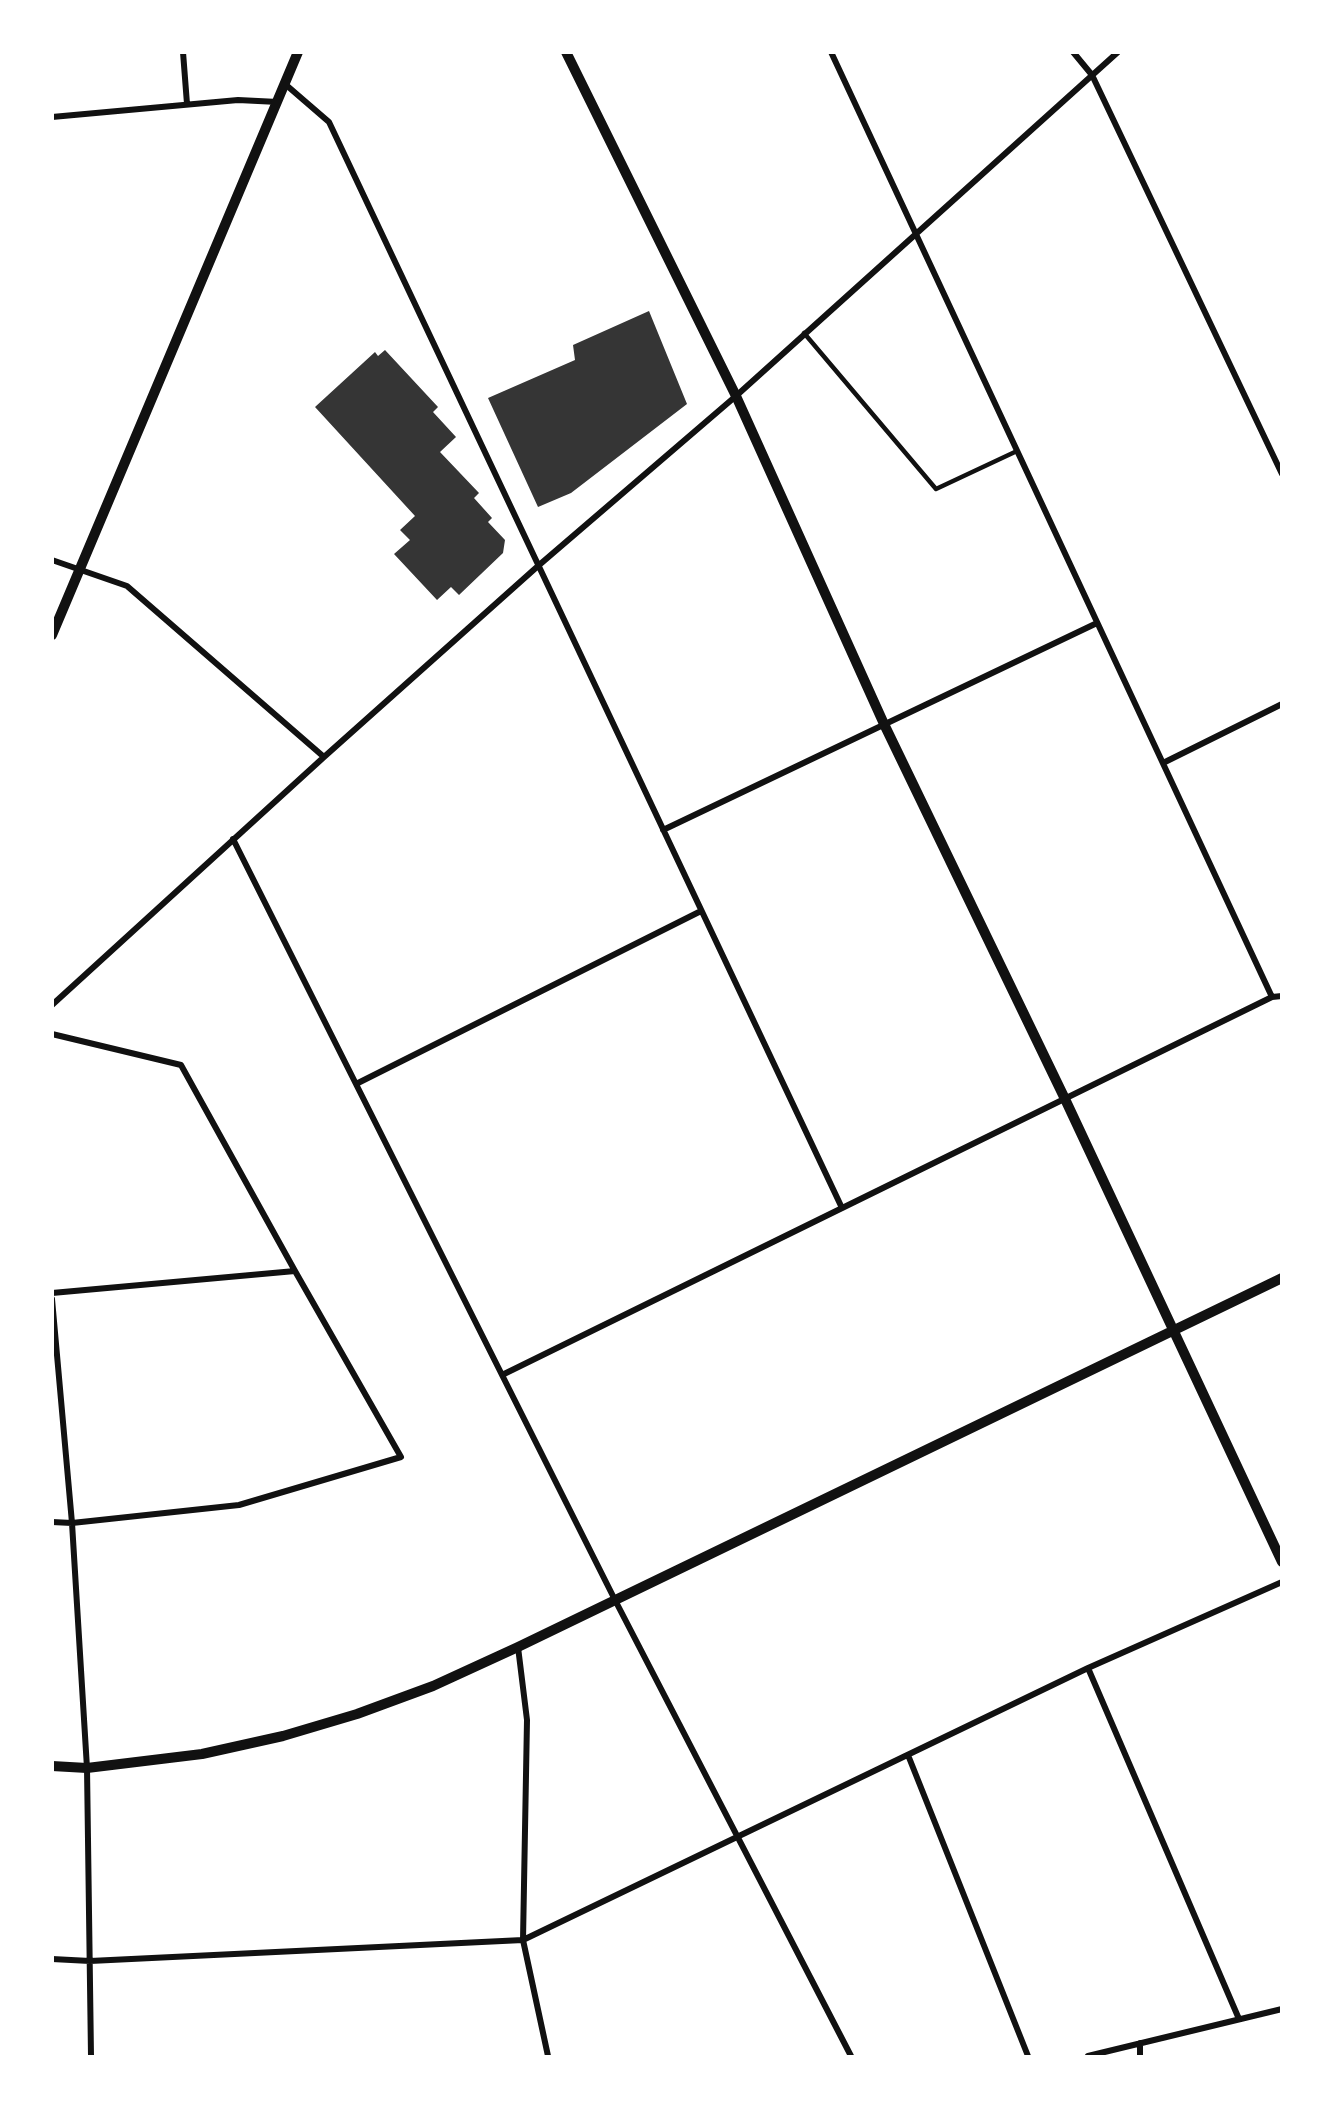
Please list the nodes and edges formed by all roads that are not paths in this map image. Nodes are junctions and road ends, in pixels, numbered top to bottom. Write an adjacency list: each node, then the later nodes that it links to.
1 (183, 52): 10 (street)
2 (298, 52): 8 (street)
3 (566, 52): 14 (street)
4 (831, 52): 12 (street)
5 (1073, 52): 7 (street)
6 (1118, 52): 7 (street)
7 (1092, 75): 12 (street); 16 (street)
8 (285, 84): 9 (street); 18 (street)
9 (278, 102): 10 (street); 19 (street)
10 (187, 104): 11 (street)
11 (52, 117)
12 (917, 235): 13 (street); 15 (street)
13 (804, 333): 14 (street); 15 (lane)
14 (736, 396): 18 (street); 23 (street)
15 (1017, 451): 20 (street)
16 (1281, 474)
17 (52, 560): 19 (street)
18 (538, 566): 24 (street); 26 (street)
19 (81, 569): 21 (street); 24 (street)
20 (1097, 622): 23 (street); 25 (street)
21 (52, 635)
22 (1281, 704): 25 (street)
23 (884, 724): 26 (street); 34 (street)
24 (324, 757): 27 (street)
25 (1163, 763): 30 (street)
26 (663, 830): 28 (street)
27 (233, 839): 31 (street); 33 (street)
28 (701, 910): 33 (street); 35 (street)
29 (1281, 996): 30 (street)
30 (1272, 997): 34 (street)
31 (52, 1005)
32 (52, 1034): 36 (street)
33 (356, 1084): 41 (street)
34 (1065, 1099): 35 (street); 40 (street)
35 (842, 1208): 41 (street)
36 (295, 1270): 38 (street); 43 (street)
37 (1281, 1278): 40 (street)
38 (52, 1293)
39 (52, 1299): 43 (street)
40 (1172, 1330): 44 (street); 46 (street)
41 (502, 1375): 46 (street)
42 (52, 1522): 43 (street)
43 (72, 1523): 51 (street)
44 (1281, 1562)
45 (1281, 1582): 48 (street)
46 (615, 1600): 47 (street); 52 (street)
47 (518, 1647): 51 (street); 53 (street)
48 (1088, 1668): 49 (street); 57 (street)
49 (908, 1755): 52 (street); 62 (street)
50 (52, 1767): 51 (street)
51 (87, 1768): 55 (street)
52 (738, 1837): 53 (street); 61 (street)
53 (523, 1940): 55 (street); 60 (street)
54 (52, 1959): 55 (street)
55 (90, 1961): 59 (street)
56 (1281, 2009): 57 (street)
57 (1239, 2019): 58 (street)
58 (1140, 2043): 63 (street); 64 (street)
59 (91, 2056)
60 (548, 2056)
61 (850, 2056)
62 (1028, 2056)
63 (1088, 2056)
64 (1140, 2056)

